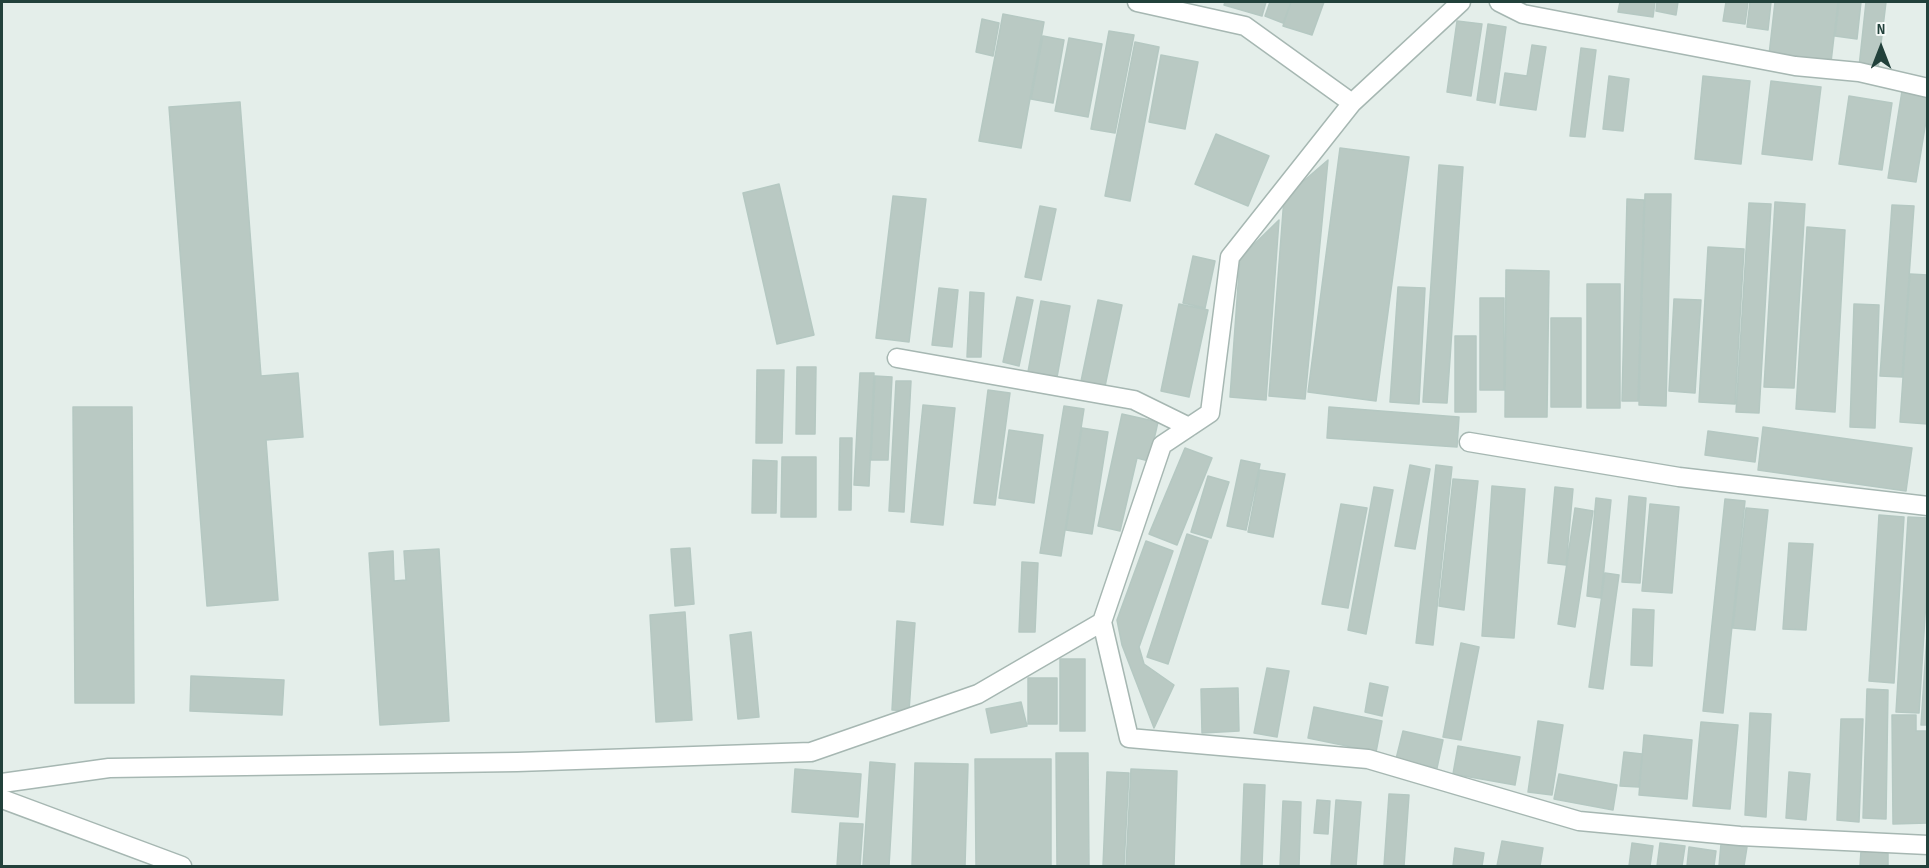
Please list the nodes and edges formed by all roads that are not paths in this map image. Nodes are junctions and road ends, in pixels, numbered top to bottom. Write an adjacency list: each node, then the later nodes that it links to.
1 (1137, 2): 5 (street)
2 (1461, 2): 5 (street)
3 (1499, 2): 4 (street)
4 (1928, 88)
5 (1352, 103): 7 (street)
6 (897, 358): 7 (street)
7 (1189, 427): 10 (street)
8 (1470, 442): 9 (street)
9 (1928, 506)
10 (1102, 622): 11 (street); 13 (street)
11 (2, 783)
12 (2, 798): 14 (street)
13 (1928, 844)
14 (182, 867)

